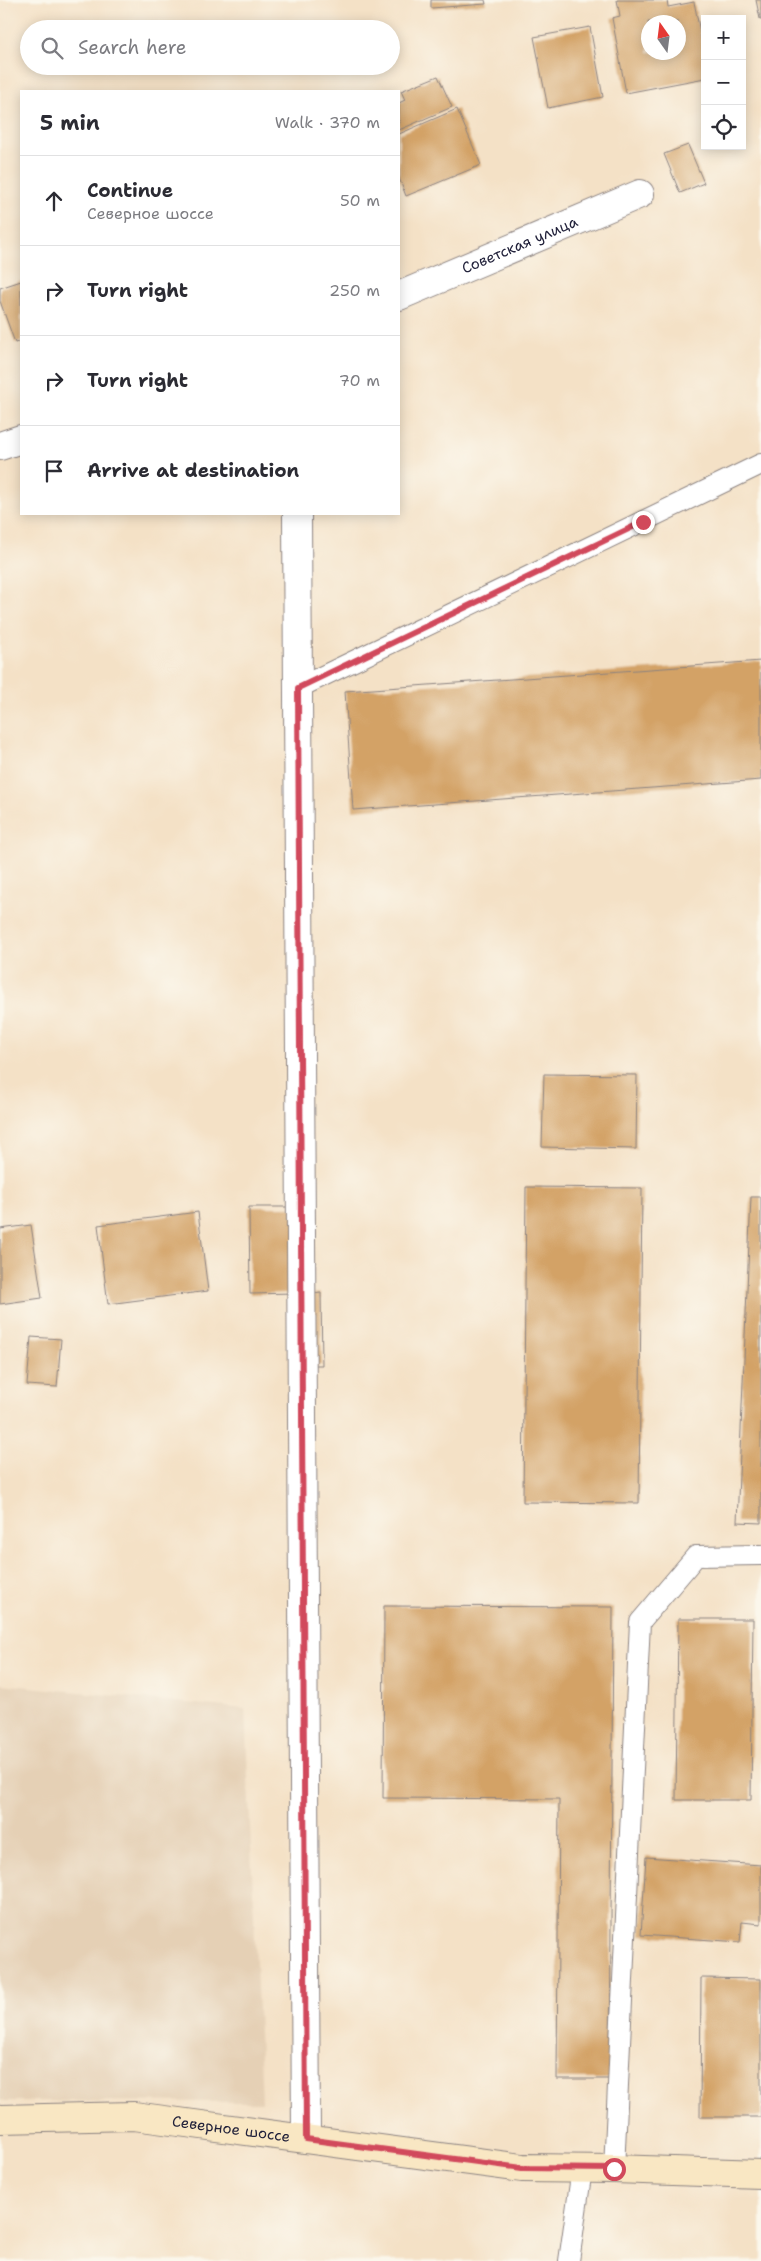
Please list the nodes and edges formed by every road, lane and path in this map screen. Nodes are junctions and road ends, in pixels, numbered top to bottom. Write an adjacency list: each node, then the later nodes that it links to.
1 (640, 194): 2 (street, Советская улица)
2 (400, 296)
3 (20, 439): 4 (street)
4 (0, 446)
5 (761, 464): 7 (lane)
6 (297, 515): 7 (street)
7 (298, 688): 10 (street)
8 (761, 1555): 12 (lane)
9 (0, 2119): 10 (main road, Северное шоссе)
10 (306, 2139): 11 (main road, Северное шоссе)
11 (582, 2169): 12 (main road, Северное шоссе); 14 (lane)
12 (614, 2169): 13 (main road, Северное шоссе)
13 (761, 2174)
14 (568, 2261)

